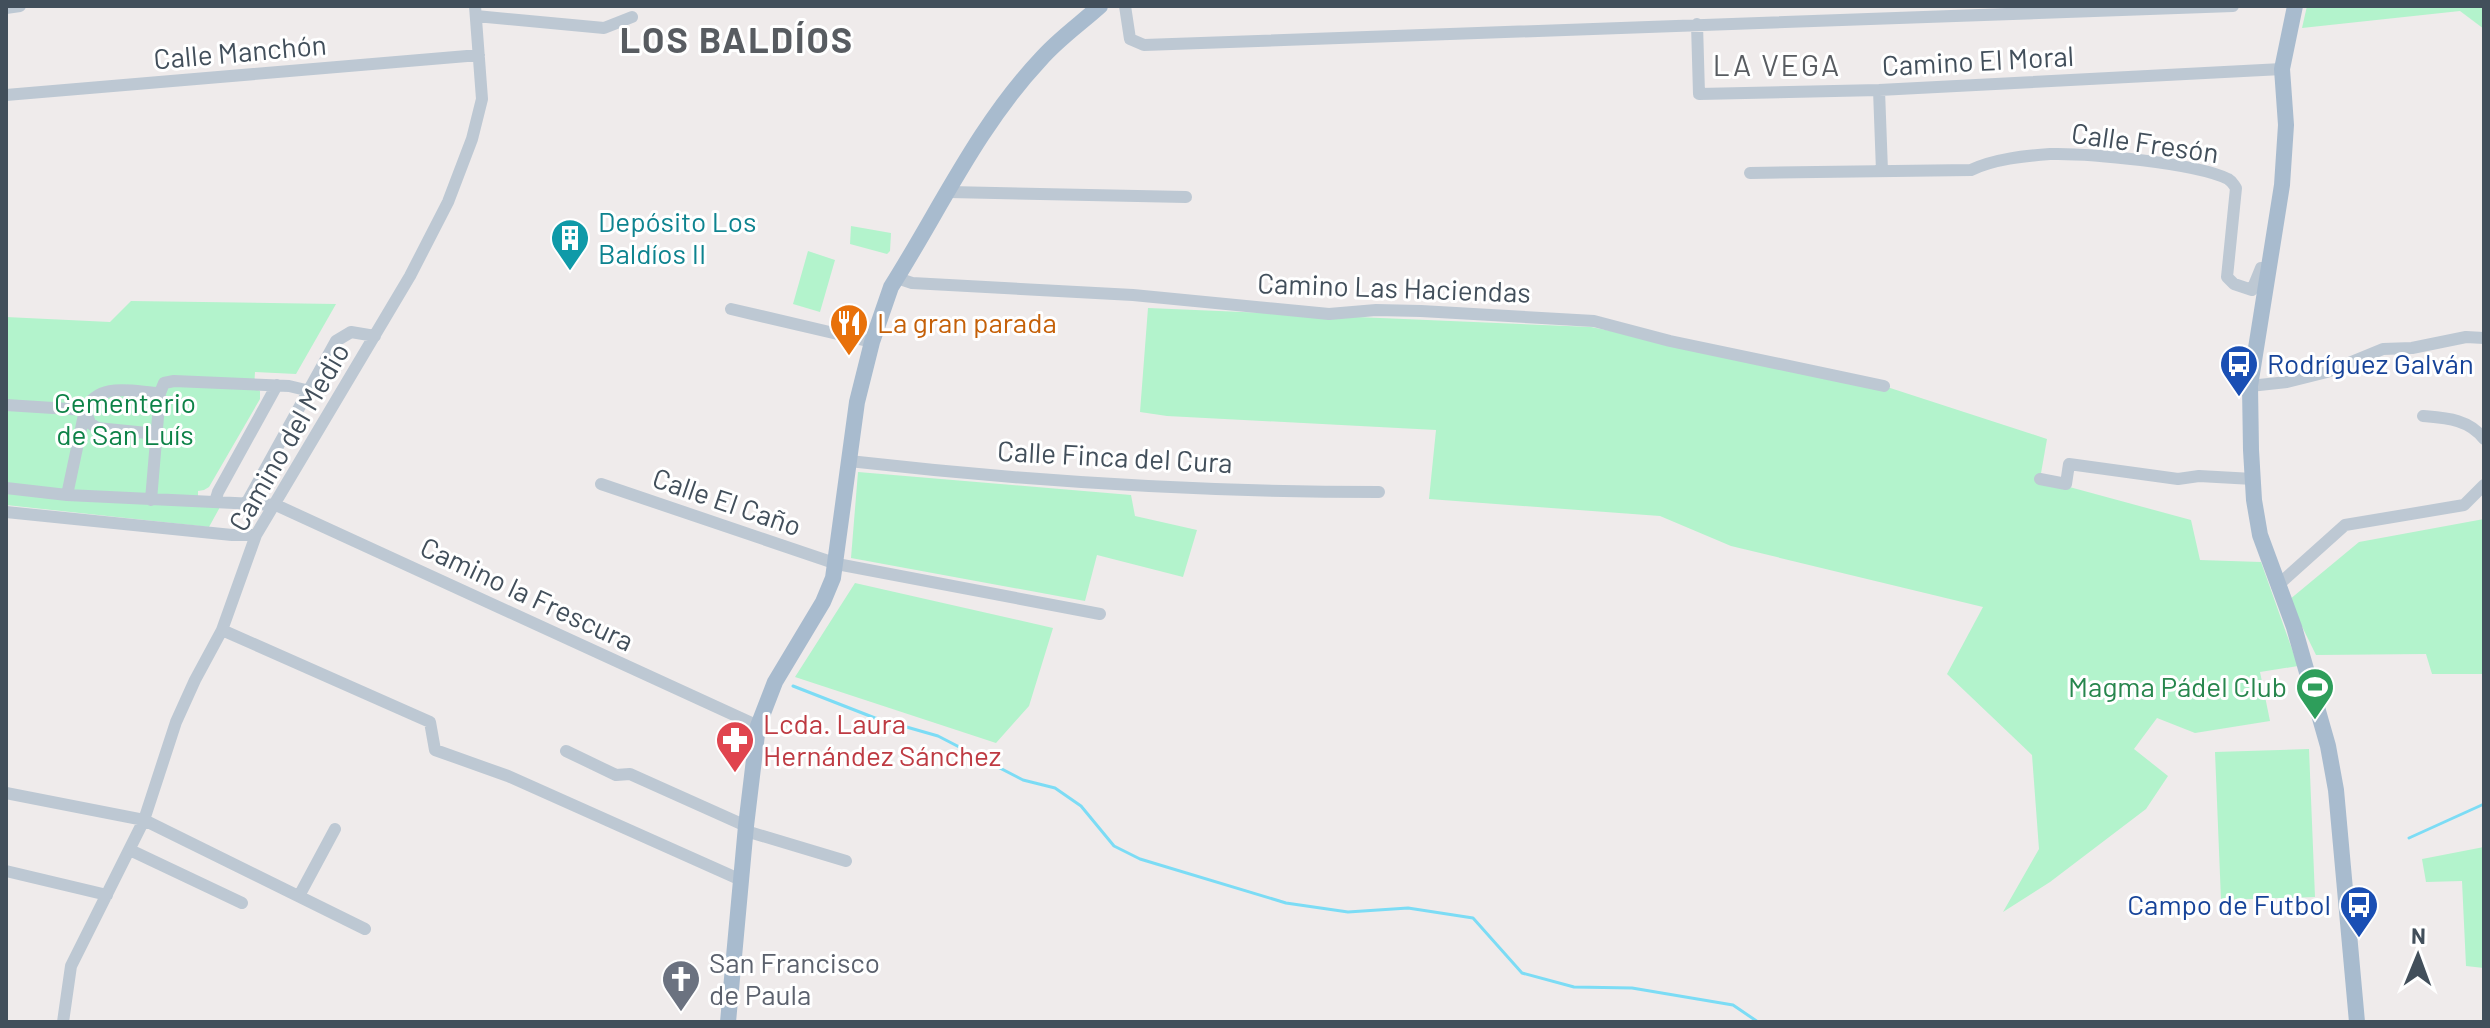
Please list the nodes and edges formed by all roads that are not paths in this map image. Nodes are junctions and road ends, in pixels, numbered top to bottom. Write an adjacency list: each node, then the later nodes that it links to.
1 (20, 6): 6 (street)
2 (1100, 6): 16 (main road)
3 (1125, 6): 9 (street)
4 (2233, 6): 9 (street)
5 (2295, 6): 11 (main road)
6 (6, 8)
7 (475, 11): 8 (street); 10 (street, Camino del Medio)
8 (632, 17)
9 (1697, 24): 12 (street, Camino El Moral)
10 (479, 55): 13 (street, Calle Manchón); 21 (street, Camino del Medio)
11 (2282, 69): 12 (street, Camino El Moral); 18 (main road)
12 (1879, 90): 14 (street)
13 (6, 95)
14 (1882, 171): 15 (street, Calle Fresón); 18 (street, Calle Fresón)
15 (1750, 173)
16 (949, 192): 17 (street); 19 (main road)
17 (1186, 197)
18 (2269, 269): 26 (main road)
19 (897, 278): 23 (main road); 25 (street, Camino Las Haciendas)
20 (731, 309): 23 (street)
21 (375, 336): 27 (street); 45 (street, Camino del Medio)
22 (2484, 338): 26 (street)
23 (872, 342): 34 (main road)
24 (277, 385): 27 (street); 28 (street); 43 (street)
25 (1884, 386)
26 (2250, 386): 36 (main road)
27 (310, 391): 44 (street)
28 (160, 393): 30 (street); 32 (street)
29 (6, 405): 30 (street)
30 (85, 410): 32 (street); 41 (street)
31 (2423, 416): 33 (street)
32 (157, 434): 42 (street)
33 (2484, 439)
34 (849, 461): 40 (street, Calle Finca del Cura); 48 (main road)
35 (2040, 479): 36 (street)
36 (2253, 479): 49 (main road)
37 (601, 484): 48 (street, Calle El Caño)
38 (2484, 485): 49 (street)
39 (6, 488): 41 (street)
40 (1379, 492)
41 (67, 495): 42 (street)
42 (151, 500): 43 (street)
43 (215, 502): 44 (street)
44 (246, 504): 45 (street)
45 (276, 505): 47 (street, Camino del Medio); 52 (street, Camino la Frescura)
46 (6, 512): 47 (street)
47 (256, 535): 51 (street, Camino del Medio)
48 (837, 564): 50 (street, Calle El Caño); 52 (main road)
49 (2277, 586): 68 (main road)
50 (1100, 614)
51 (222, 630): 55 (street, Camino del Medio); 61 (street)
52 (758, 726): 56 (main road)
53 (566, 751): 56 (street)
54 (6, 793): 55 (street)
55 (144, 820): 58 (street, Camino del Medio); 63 (street)
56 (746, 828): 59 (street); 61 (main road)
57 (335, 829): 63 (street)
58 (130, 850): 62 (street, Camino del Medio); 64 (street)
59 (846, 861)
60 (6, 871): 62 (street)
61 (741, 880): 67 (main road)
62 (107, 895): 66 (street, Camino del Medio)
63 (299, 896): 65 (street)
64 (242, 903)
65 (365, 929)
66 (63, 1022)
67 (728, 1022)
68 (2357, 1022)

